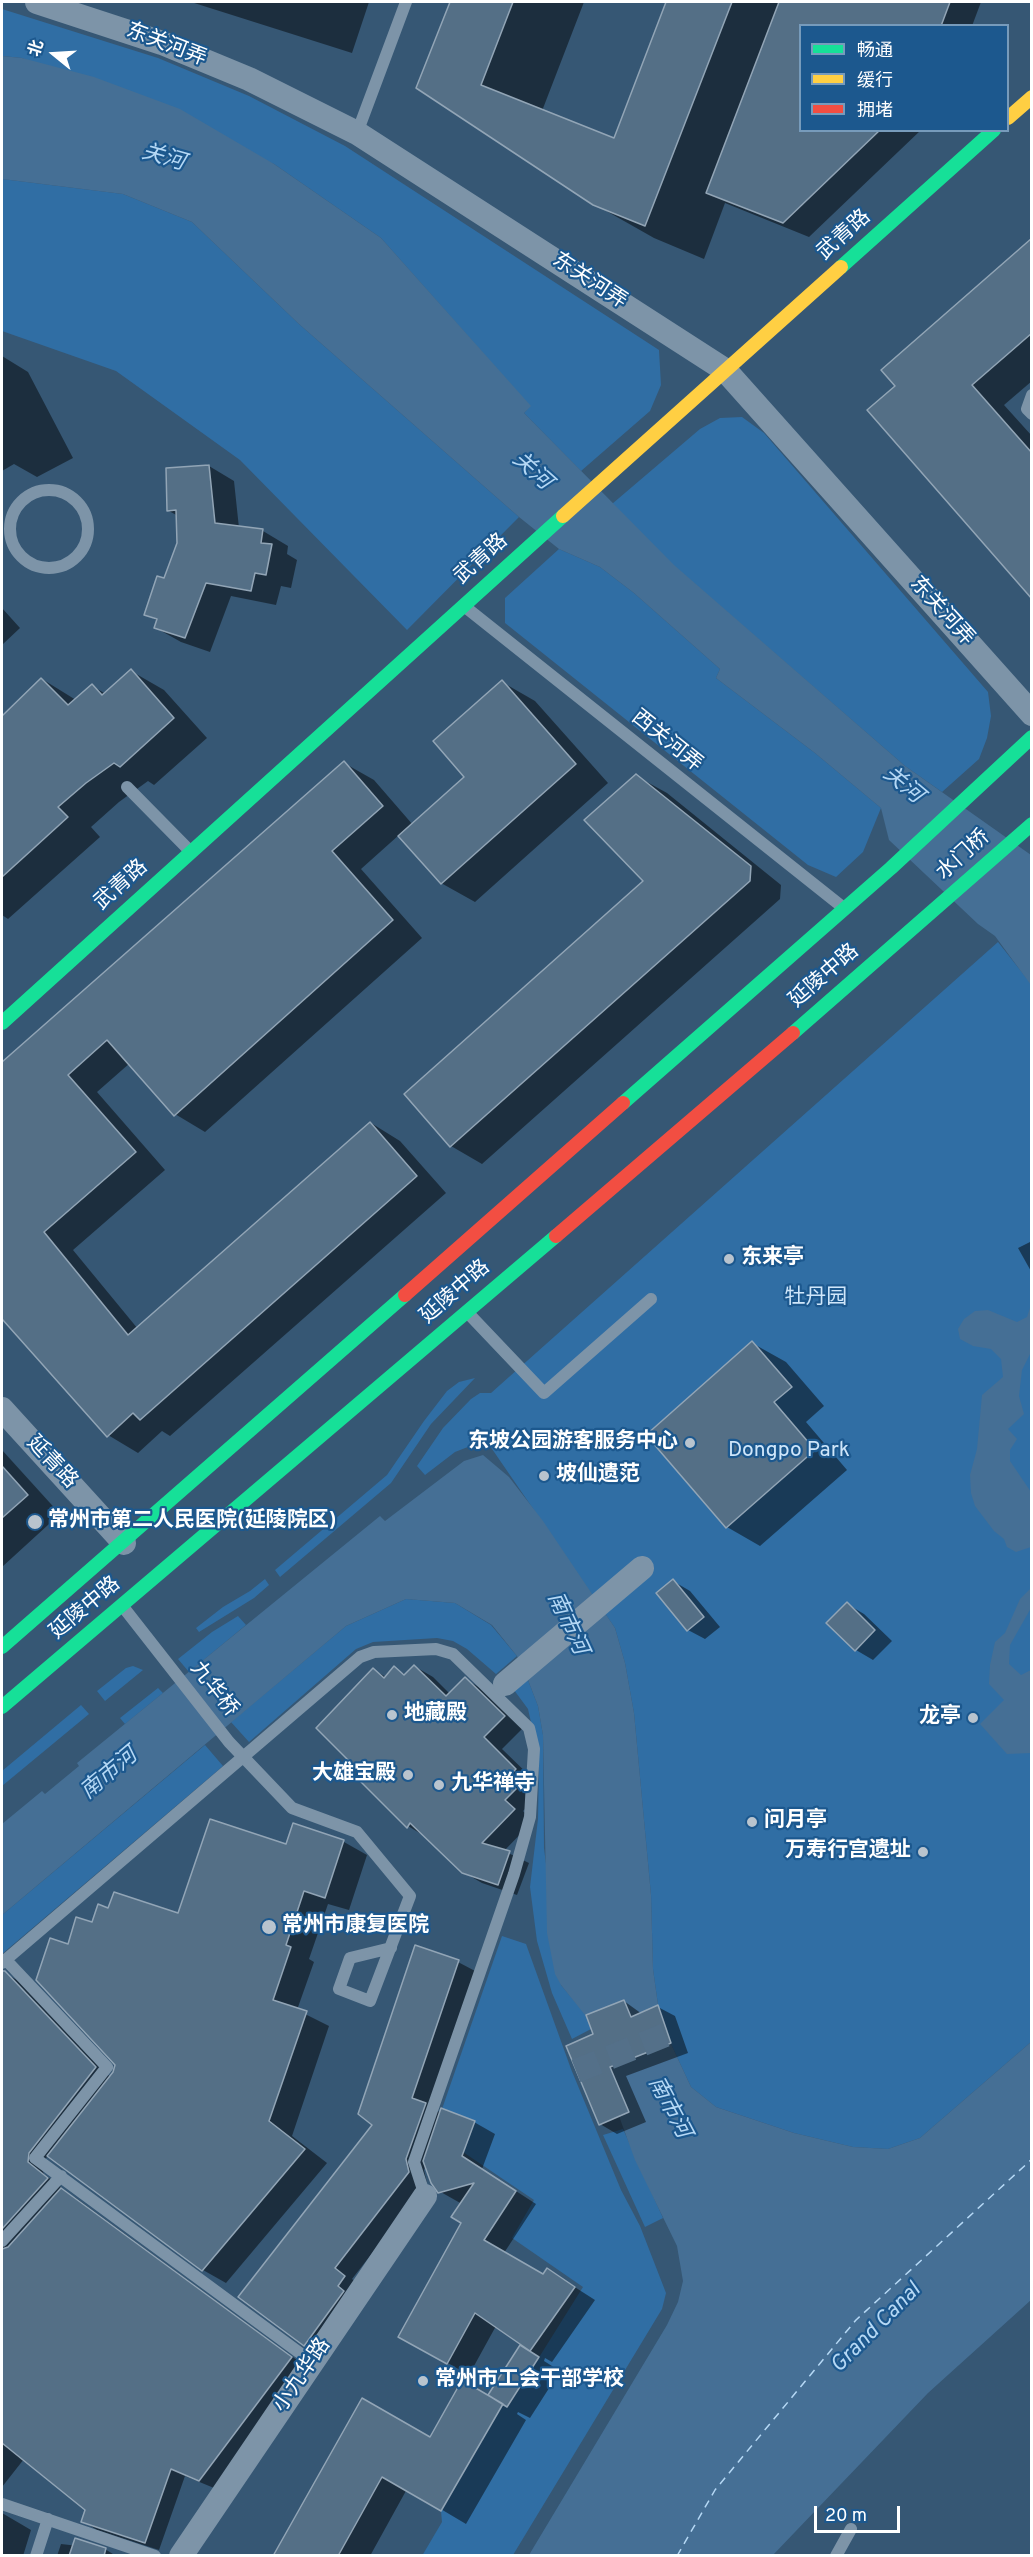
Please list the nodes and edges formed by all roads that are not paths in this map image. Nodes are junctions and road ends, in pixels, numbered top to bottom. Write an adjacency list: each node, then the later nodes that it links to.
1 (37, 2): 6 (street, 东关河弄)
2 (406, 2): 6 (lane)
3 (1032, 97): 4 (main road)
4 (1009, 117)
5 (992, 132): 7 (main road, 武青路)
6 (357, 133): 7 (street, 东关河弄)
7 (725, 370): 11 (main road, 武青路); 12 (street, 东关河弄)
8 (1032, 395): 9 (lane)
9 (1032, 414)
10 (6, 521): 10 (lane)
11 (463, 605): 16 (main road, 武青路); 18 (lane, 西关河弄)
12 (1032, 714)
13 (1032, 736): 17 (main road, 水门桥)
14 (127, 786): 16 (lane)
15 (1032, 824): 19 (main road, 水门桥)
16 (190, 851): 20 (main road, 武青路)
17 (891, 868): 18 (main road, 延陵中路)
18 (844, 909): 24 (main road, 延陵中路)
19 (936, 909): 22 (main road, 延陵中路)
20 (2, 1023)
21 (651, 1299): 22 (lane)
22 (466, 1312): 26 (main road, 延陵中路)
23 (2, 1409): 24 (street, 延青路)
24 (124, 1543): 27 (main road, 延陵中路)
25 (642, 1568): 28 (street)
26 (123, 1606): 29 (main road, 延陵中路); 30 (lane, 九华桥)
27 (2, 1647)
28 (505, 1684)
29 (2, 1707)
30 (243, 1758): 31 (lane, 九华桥); 32 (lane); 34 (lane)
31 (390, 1948): 31 (lane)
32 (4, 1962): 33 (lane)
33 (61, 2176): 35 (lane); 36 (lane)
34 (425, 2196): 36 (street, 小九华路)
35 (2, 2241)
36 (312, 2362): 42 (street, 小九华路)
37 (2, 2504): 38 (lane)
38 (48, 2519): 40 (lane); 41 (lane)
39 (851, 2529): 43 (lane)
40 (36, 2556)
41 (155, 2556)
42 (181, 2556)
43 (836, 2556)

